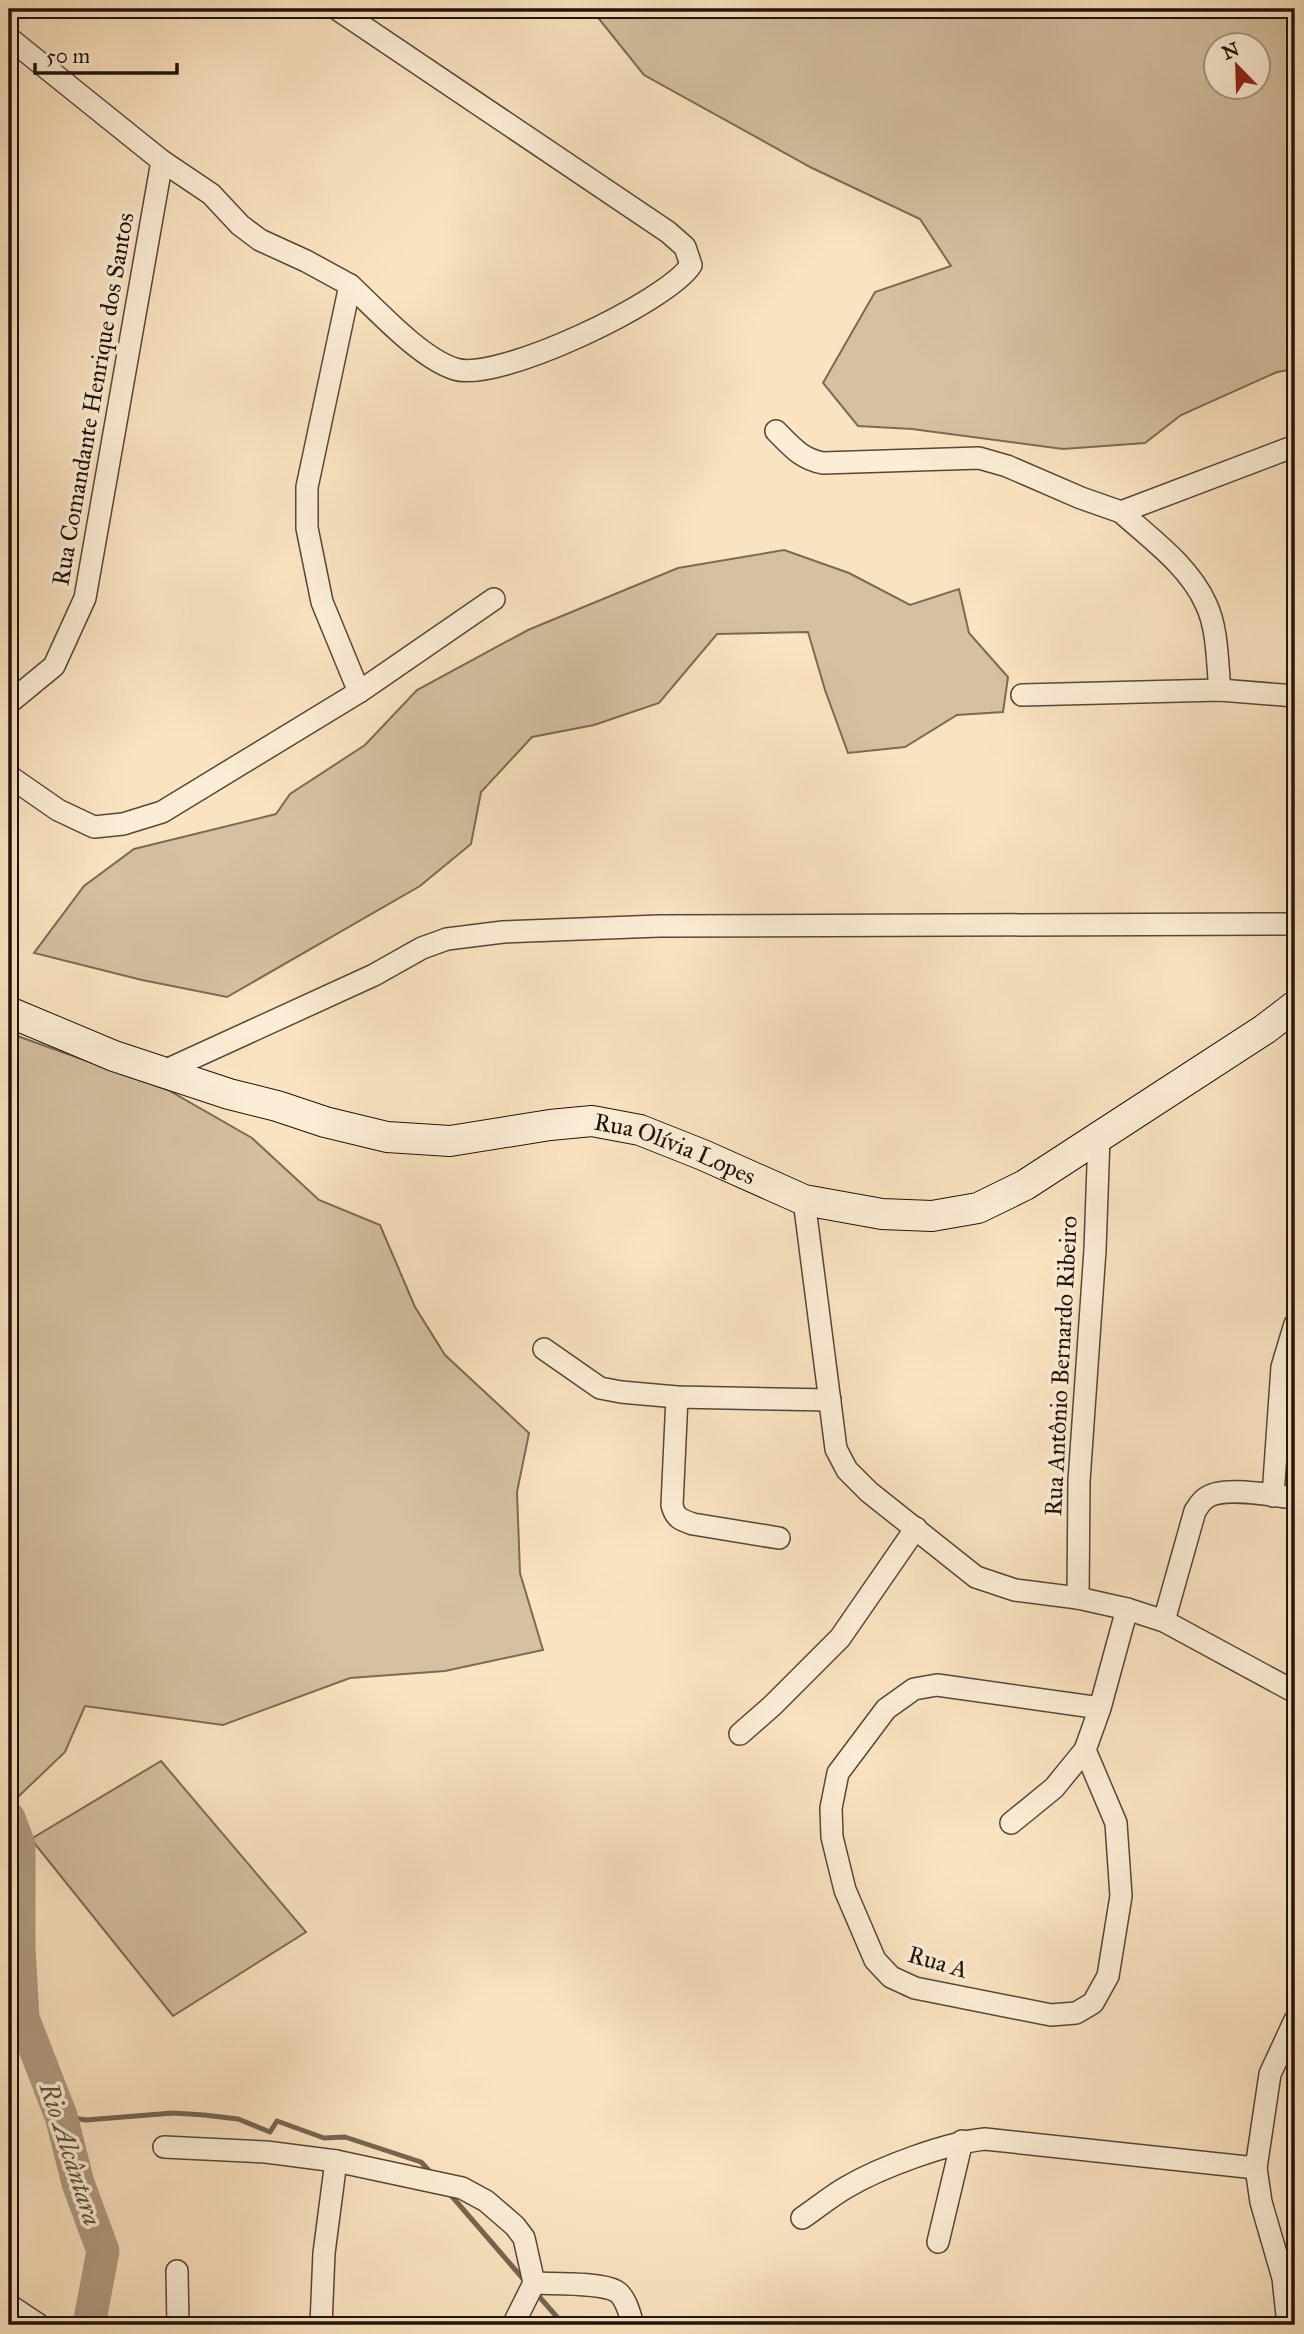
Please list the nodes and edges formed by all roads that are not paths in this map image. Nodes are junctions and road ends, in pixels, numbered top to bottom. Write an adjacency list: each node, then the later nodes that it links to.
1 (337, 9): 4 (street)
2 (9, 38): 3 (street)
3 (162, 161): 4 (street); 13 (street, Rua Comandante Henrique dos Santos)
4 (350, 285): 10 (street)
5 (776, 431): 7 (street)
6 (1295, 446): 7 (street)
7 (1121, 512): 9 (street)
8 (494, 599): 10 (street)
9 (1220, 690): 11 (street); 12 (street)
10 (359, 692): 14 (street)
11 (1022, 695)
12 (1295, 696)
13 (9, 703)
14 (9, 776)
15 (1295, 924): 18 (street)
16 (1295, 1006): 19 (street, Rua Olívia Lopes)
17 (9, 1012): 18 (street, Rua Olívia Lopes)
18 (162, 1072): 20 (street, Rua Olívia Lopes)
19 (1099, 1137): 20 (street, Rua Olívia Lopes); 29 (street, Rua Antônio Bernardo Ribeiro)
20 (804, 1200): 24 (street)
21 (1295, 1324): 25 (street)
22 (544, 1349): 23 (street)
23 (677, 1396): 24 (street); 28 (street)
24 (830, 1401): 27 (street)
25 (1273, 1496): 26 (street); 31 (street)
26 (1295, 1499)
27 (916, 1528): 29 (street); 34 (street)
28 (779, 1538)
29 (1078, 1598): 30 (street)
30 (1127, 1609): 31 (street); 33 (street)
31 (1164, 1621): 32 (street)
32 (1295, 1692)
33 (1100, 1708): 35 (street); 35 (street, Rua A)
34 (740, 1734)
35 (1085, 1750): 36 (street)
36 (1012, 1823)
37 (1295, 2020): 41 (street)
38 (962, 2141): 41 (street); 42 (street); 43 (street)
39 (164, 2147): 40 (street)
40 (336, 2161): 45 (street); 49 (street)
41 (1256, 2168): 52 (street)
42 (802, 2218)
43 (938, 2242)
44 (177, 2272): 48 (street)
45 (534, 2283): 50 (street); 51 (street)
46 (9, 2305): 47 (street)
47 (39, 2325)
48 (178, 2325)
49 (321, 2325)
50 (513, 2325)
51 (633, 2325)
52 (1289, 2325)

